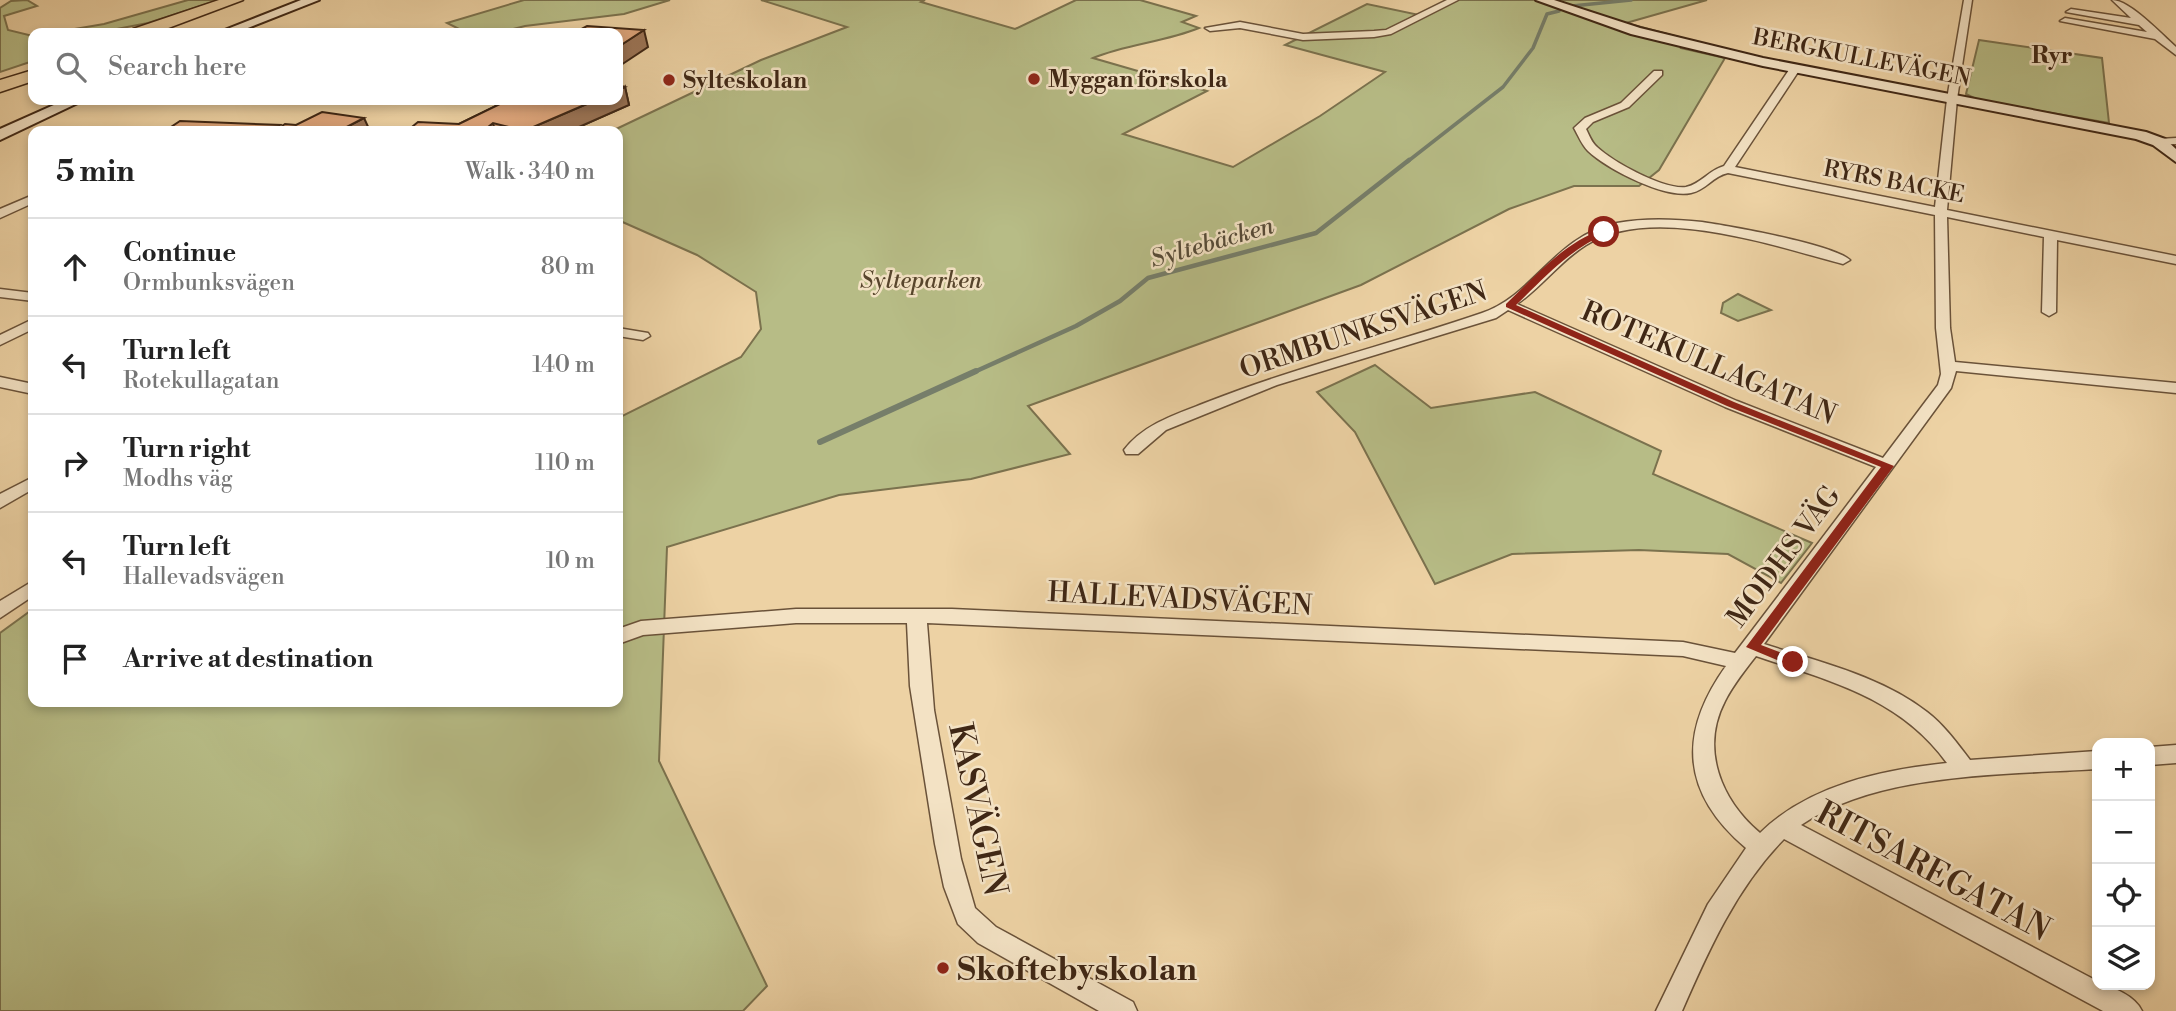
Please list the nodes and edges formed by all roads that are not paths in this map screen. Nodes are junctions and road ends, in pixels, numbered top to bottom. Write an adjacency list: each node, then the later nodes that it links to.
1 (235, 0): 11 (highway)
2 (249, 0): 12 (highway)
3 (313, 0): 13 (street)
4 (1454, 0): 14 (street)
5 (1542, 0): 17 (street, BERGKULLEVÄGEN)
6 (1968, 0): 23 (street, MODHS VÄG)
7 (2116, 0): 9 (street)
8 (2102, 5): 9 (street)
9 (2125, 8): 10 (street)
10 (2143, 22): 15 (street); 15 (street)
11 (154, 28)
12 (169, 28)
13 (237, 28)
14 (1210, 28)
15 (2161, 37): 16 (street)
16 (2176, 52)
17 (1795, 69): 23 (street, BERGKULLEVÄGEN); 29 (street)
18 (28, 71): 21 (highway)
19 (1658, 73): 29 (street)
20 (28, 77): 22 (highway)
21 (0, 80)
22 (0, 86)
23 (1952, 99): 27 (street, BERGKULLEVÄGEN); 31 (street, MODHS VÄG)
24 (66, 105): 25 (street)
25 (0, 135)
26 (2176, 141): 27 (street, BERGKULLEVÄGEN)
27 (2159, 142): 28 (street)
28 (2176, 157)
29 (1728, 169): 31 (street, RYRS BACKE)
30 (28, 200): 32 (street)
31 (1941, 212): 33 (street, RYRS BACKE); 44 (street, MODHS VÄG)
32 (0, 214)
33 (2051, 234): 35 (street, RYRS BACKE); 39 (street)
34 (1843, 260): 38 (street, ORMBUNKSVÄGEN)
35 (2176, 260)
36 (0, 293): 37 (street)
37 (28, 297)
38 (1510, 306): 48 (street, ORMBUNKSVÄGEN); 49 (street, ROTEKULLAGATAN)
39 (2049, 312)
40 (28, 326): 43 (street)
41 (623, 332): 42 (street)
42 (643, 336)
43 (0, 341)
44 (1948, 366): 47 (street); 49 (street, MODHS VÄG)
45 (0, 382): 46 (street)
46 (28, 388)
47 (2176, 388)
48 (1132, 450)
49 (1888, 466): 56 (street, MODHS VÄG)
50 (28, 485): 51 (street)
51 (0, 502)
52 (28, 591): 53 (street)
53 (0, 611)
54 (917, 616): 55 (street, HALLEVADSVÄGEN); 56 (street, HALLEVADSVÄGEN); 63 (street, KASVÄGEN)
55 (623, 635)
56 (1746, 654): 60 (street, HALLEVADSVÄGEN); 62 (street, MODHS VÄG)
57 (2176, 754): 58 (street)
58 (2155, 756)
59 (2092, 760): 60 (street)
60 (1964, 769): 61 (street)
61 (1782, 826): 62 (street); 65 (street, RITSAREGATAN)
62 (1762, 848): 64 (street)
63 (1124, 1011)
64 (1670, 1011)
65 (2129, 1011)

